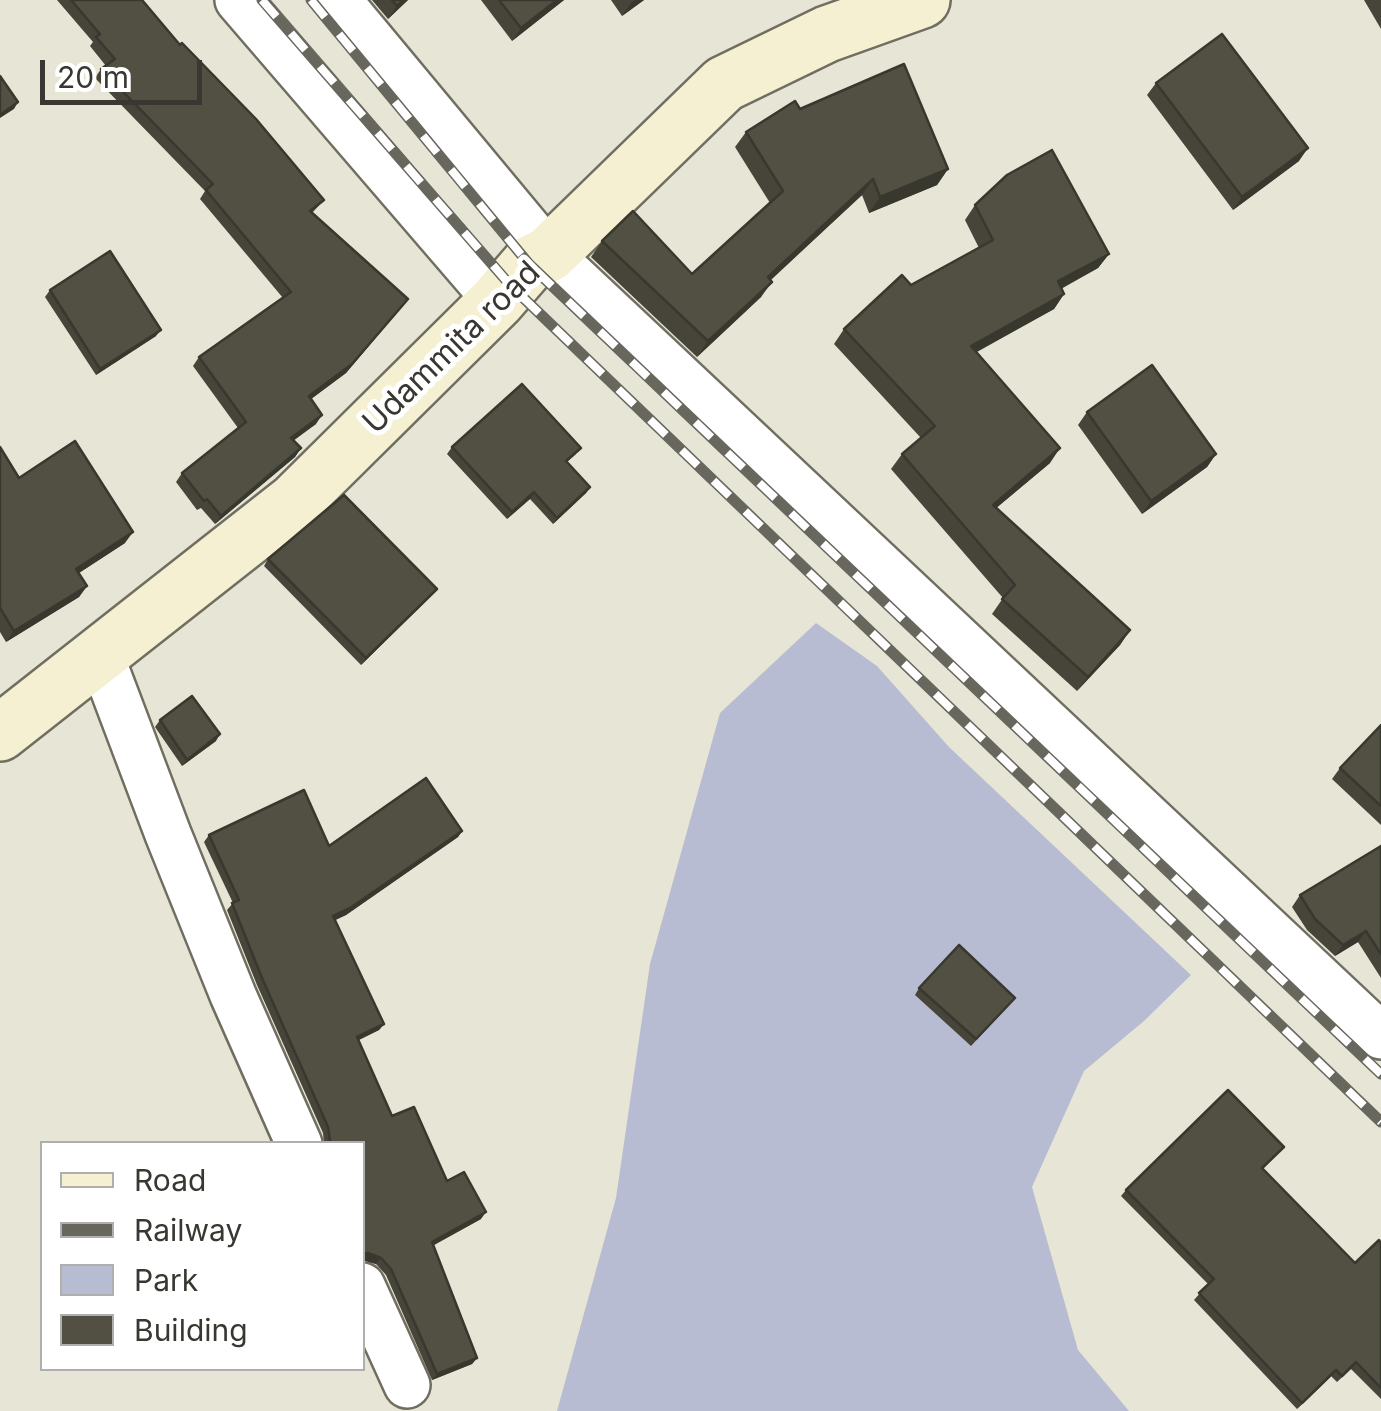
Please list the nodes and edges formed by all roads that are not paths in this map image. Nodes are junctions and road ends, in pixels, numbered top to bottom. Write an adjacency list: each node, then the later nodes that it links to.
1 (238, 0): 5 (street)
2 (338, 0): 4 (street)
3 (922, 0): 4 (street, Udammita road)
4 (549, 254): 5 (street, Udammita road); 8 (street)
5 (497, 301): 6 (street, Udammita road)
6 (100, 654): 7 (street, Udammita road); 9 (street)
7 (0, 733)
8 (1381, 1036)
9 (298, 1141)
10 (365, 1293): 11 (street)
11 (406, 1385)

